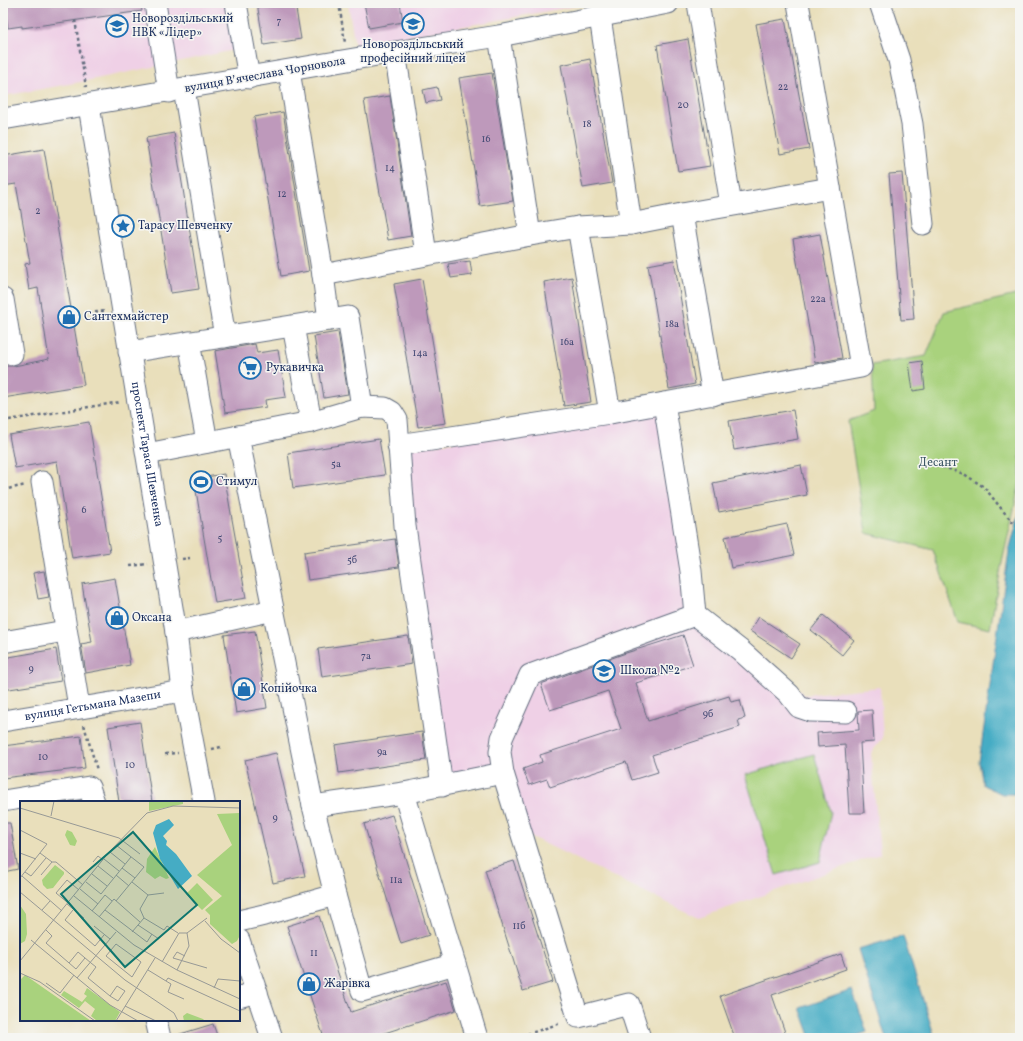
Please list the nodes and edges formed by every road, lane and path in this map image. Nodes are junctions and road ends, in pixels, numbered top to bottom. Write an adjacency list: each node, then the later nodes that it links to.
1 (155, 3): 15 (street)
2 (236, 3): 14 (street)
3 (339, 3): 11 (path)
4 (668, 3): 8 (street, вулиця Вʼячеслава Чорновола)
5 (698, 3): 19 (street)
6 (798, 3): 18 (street)
7 (880, 3): 22 (street)
8 (588, 13): 10 (street, вулиця Вʼячеслава Чорновола); 21 (street)
9 (75, 20): 16 (path)
10 (499, 36): 12 (street, вулиця Вʼячеслава Чорновола); 24 (street)
11 (346, 47)
12 (395, 52): 13 (street, вулиця Вʼячеслава Чорновола); 25 (street)
13 (289, 71): 14 (street, вулиця Вʼячеслава Чорновола); 26 (street)
14 (249, 78): 15 (street, вулиця Вʼячеслава Чорновола)
15 (177, 91): 16 (street, вулиця Вʼячеслава Чорновола); 30 (street)
16 (88, 97): 17 (street, вулиця Вʼячеслава Чорновола); 32 (street, проспект Тараса Шевченка)
17 (3, 119)
18 (830, 188): 19 (street); 34 (street)
19 (731, 205): 20 (street)
20 (682, 214): 21 (street); 34 (street)
21 (631, 224): 23 (street)
22 (923, 224)
23 (578, 227): 24 (street); 38 (street)
24 (530, 235): 25 (street)
25 (426, 254): 26 (street)
26 (324, 275): 28 (street)
27 (3, 299): 33 (street)
28 (329, 320): 29 (street); 37 (street)
29 (294, 326): 30 (street); 40 (street)
30 (225, 337): 31 (street)
31 (189, 342): 32 (street); 42 (street)
32 (129, 352): 44 (street, проспект Тараса Шевченка)
33 (12, 354)
34 (713, 395): 36 (street)
35 (123, 401): 39 (path)
36 (664, 403): 38 (street); 49 (street)
37 (362, 407): 40 (street); 43 (street)
38 (610, 413): 43 (street)
39 (3, 421)
40 (311, 422): 41 (street)
41 (238, 436): 42 (street); 48 (street)
42 (207, 442): 44 (street)
43 (398, 445): 62 (street)
44 (147, 454): 51 (street, проспект Тараса Шевченка)
45 (931, 463): 47 (path)
46 (42, 482): 50 (street)
47 (1020, 521)
48 (273, 610): 51 (street); 67 (street)
49 (695, 615): 55 (street); 61 (street)
50 (65, 631): 52 (street); 54 (street)
51 (176, 632): 53 (street, проспект Тараса Шевченка)
52 (3, 642)
53 (183, 690): 54 (street, вулиця Гетьмана Мазепи); 66 (street, проспект Тараса Шевченка)
54 (79, 707): 56 (street, вулиця Гетьмана Мазепи); 64 (path)
55 (846, 712)
56 (3, 721)
57 (221, 747): 58 (path)
58 (210, 749)
59 (179, 753): 60 (path)
60 (164, 754)
61 (503, 773): 62 (street); 73 (street)
62 (442, 786): 63 (street)
63 (404, 793): 67 (street); 71 (street)
64 (91, 794): 65 (street)
65 (3, 801)
66 (204, 801)
67 (313, 806): 68 (street)
68 (334, 895): 69 (street); 71 (street)
69 (240, 921)
70 (240, 946): 72 (street)
71 (455, 964): 77 (street)
72 (248, 994): 76 (street)
73 (578, 1017): 78 (path); 79 (street)
74 (156, 1021): 75 (street)
75 (160, 1038)
76 (272, 1038)
77 (476, 1038)
78 (516, 1038)
79 (640, 1038)

